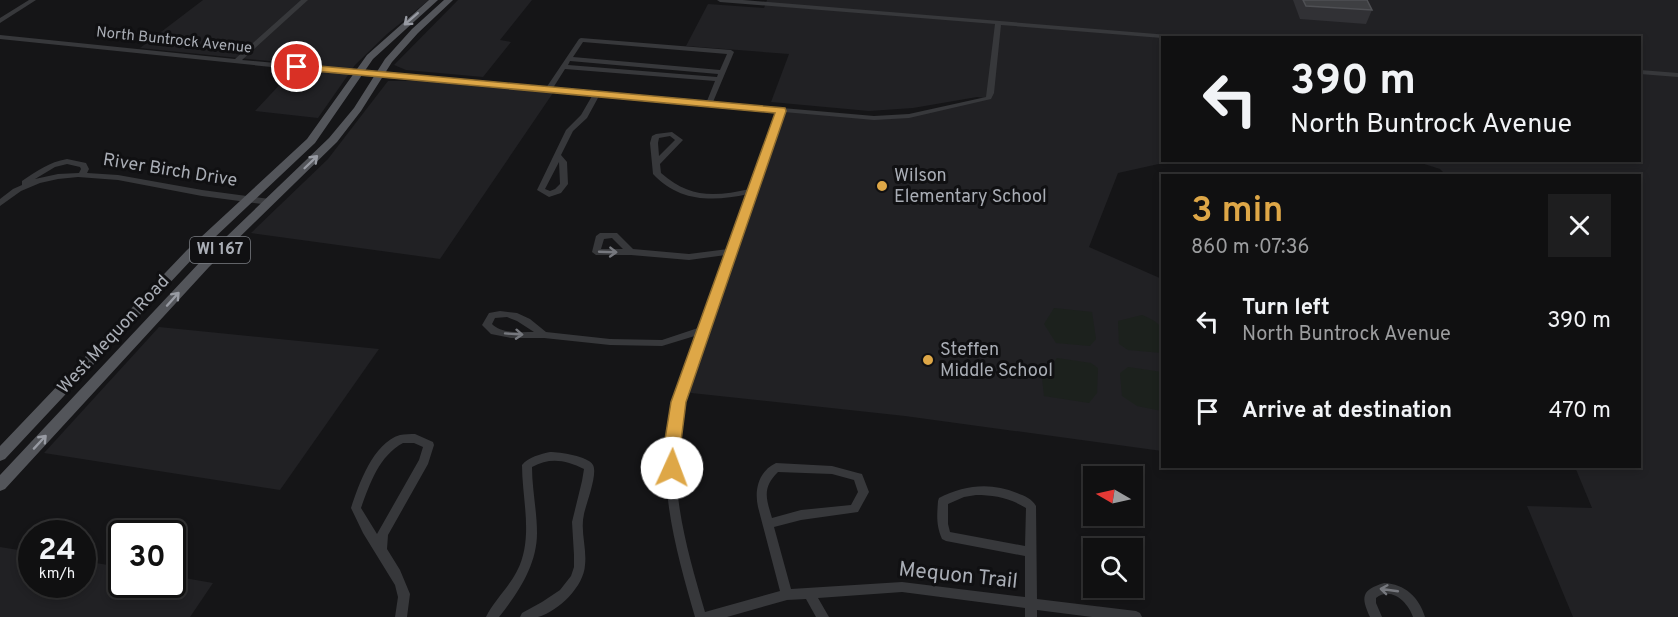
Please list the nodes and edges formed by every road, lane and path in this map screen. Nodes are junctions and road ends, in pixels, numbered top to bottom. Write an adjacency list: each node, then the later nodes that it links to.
1 (33, 0): 6 (street)
2 (305, 0): 11 (street)
3 (434, 0): 14 (main road, West Mequon Road / WI 167, one-way to 14)
4 (449, 0): 15 (main road, West Mequon Road / WI 167)
5 (721, 0): 7 (street)
6 (0, 21)
7 (998, 22): 8 (street); 21 (street, North Buntrock Avenue)
8 (1167, 36)
9 (0, 38): 11 (street, North Buntrock Avenue)
10 (568, 59): 12 (street); 17 (street); 17 (street)
11 (237, 61): 14 (street, North Buntrock Avenue)
12 (563, 67): 17 (street); 18 (street)
13 (1641, 72): 16 (street)
14 (358, 73): 15 (street, North Buntrock Avenue); 27 (main road, West Mequon Road / WI 167)
15 (382, 74): 18 (street, North Buntrock Avenue); 28 (main road, West Mequon Road / WI 167, one-way to 15)
16 (1678, 75)
17 (721, 76): 20 (street)
18 (549, 89): 19 (street, North Buntrock Avenue)
19 (597, 93): 20 (street, North Buntrock Avenue); 22 (street)
20 (709, 104): 21 (street, North Buntrock Avenue)
21 (781, 111): 26 (street)
22 (557, 155)
23 (657, 163): 26 (street)
24 (83, 173): 25 (street, River Birch Drive); 25 (street); 27 (street, River Birch Drive)
25 (16, 190): 29 (street, River Birch Drive)
26 (752, 190): 30 (street)
27 (250, 199): 28 (street, River Birch Drive); 34 (main road, West Mequon Road / WI 167)
28 (270, 202): 35 (main road, West Mequon Road / WI 167, one-way to 28)
29 (0, 203)
30 (732, 250): 31 (street); 32 (street)
31 (631, 252)
32 (704, 329): 33 (street); 47 (street)
33 (544, 334): 33 (street, one-way to 33)
34 (110, 339): 35 (main road); 36 (main road, West Mequon Road / WI 167)
35 (134, 341): 37 (main road, West Mequon Road / WI 167, one-way to 35)
36 (0, 455)
37 (0, 484)
38 (768, 524): 38 (street); 42 (street)
39 (381, 551): 39 (street); 44 (street)
40 (1029, 552): 40 (street); 43 (street)
41 (809, 593): 42 (street, Mequon Trail); 43 (street, Mequon Trail); 49 (street)
42 (787, 595): 48 (street, Mequon Trail)
43 (1031, 603): 50 (street); 51 (street, Mequon Trail)
44 (401, 617)
45 (492, 617): 46 (street)
46 (526, 617)
47 (701, 617)
48 (707, 617)
49 (823, 617)
50 (1031, 617)
51 (1136, 617)
52 (1376, 617): 53 (street, one-way to 52)
53 (1419, 617)

